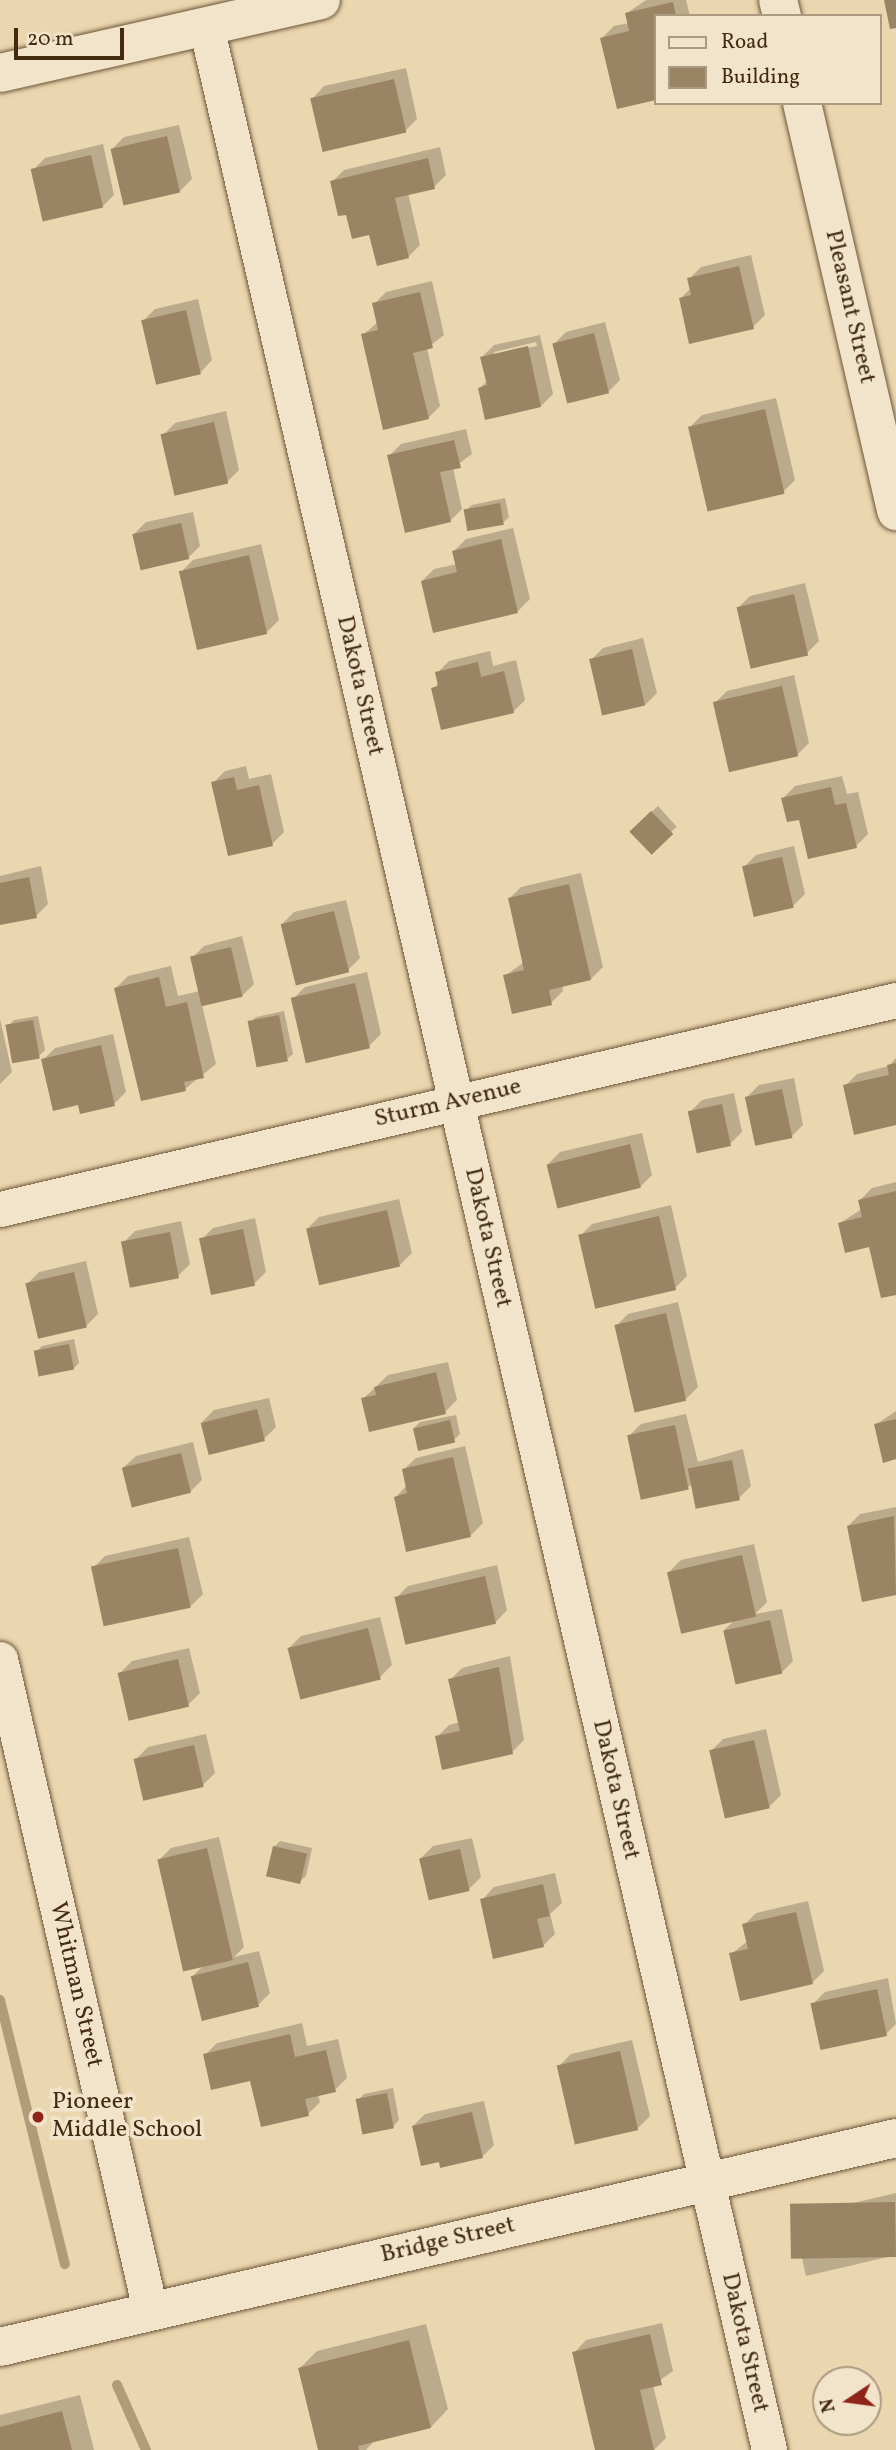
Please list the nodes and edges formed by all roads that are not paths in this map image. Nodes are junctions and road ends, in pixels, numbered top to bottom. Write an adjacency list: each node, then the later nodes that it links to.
1 (321, 0): 2 (street)
2 (206, 26): 3 (street); 8 (street, Dakota Street)
3 (0, 73)
4 (803, 105): 5 (street, Pleasant Street)
5 (888, 438): 6 (street, Pleasant Street)
6 (896, 510)
7 (896, 1000): 8 (street, Sturm Avenue)
8 (456, 1102): 9 (street, Sturm Avenue); 12 (street, Dakota Street)
9 (0, 1209)
10 (0, 1659): 13 (street, Whitman Street)
11 (896, 2138): 12 (street, Bridge Street)
12 (706, 2181): 13 (street, Bridge Street); 15 (street, Dakota Street)
13 (149, 2310): 14 (street, Bridge Street)
14 (0, 2347)
15 (769, 2450)

